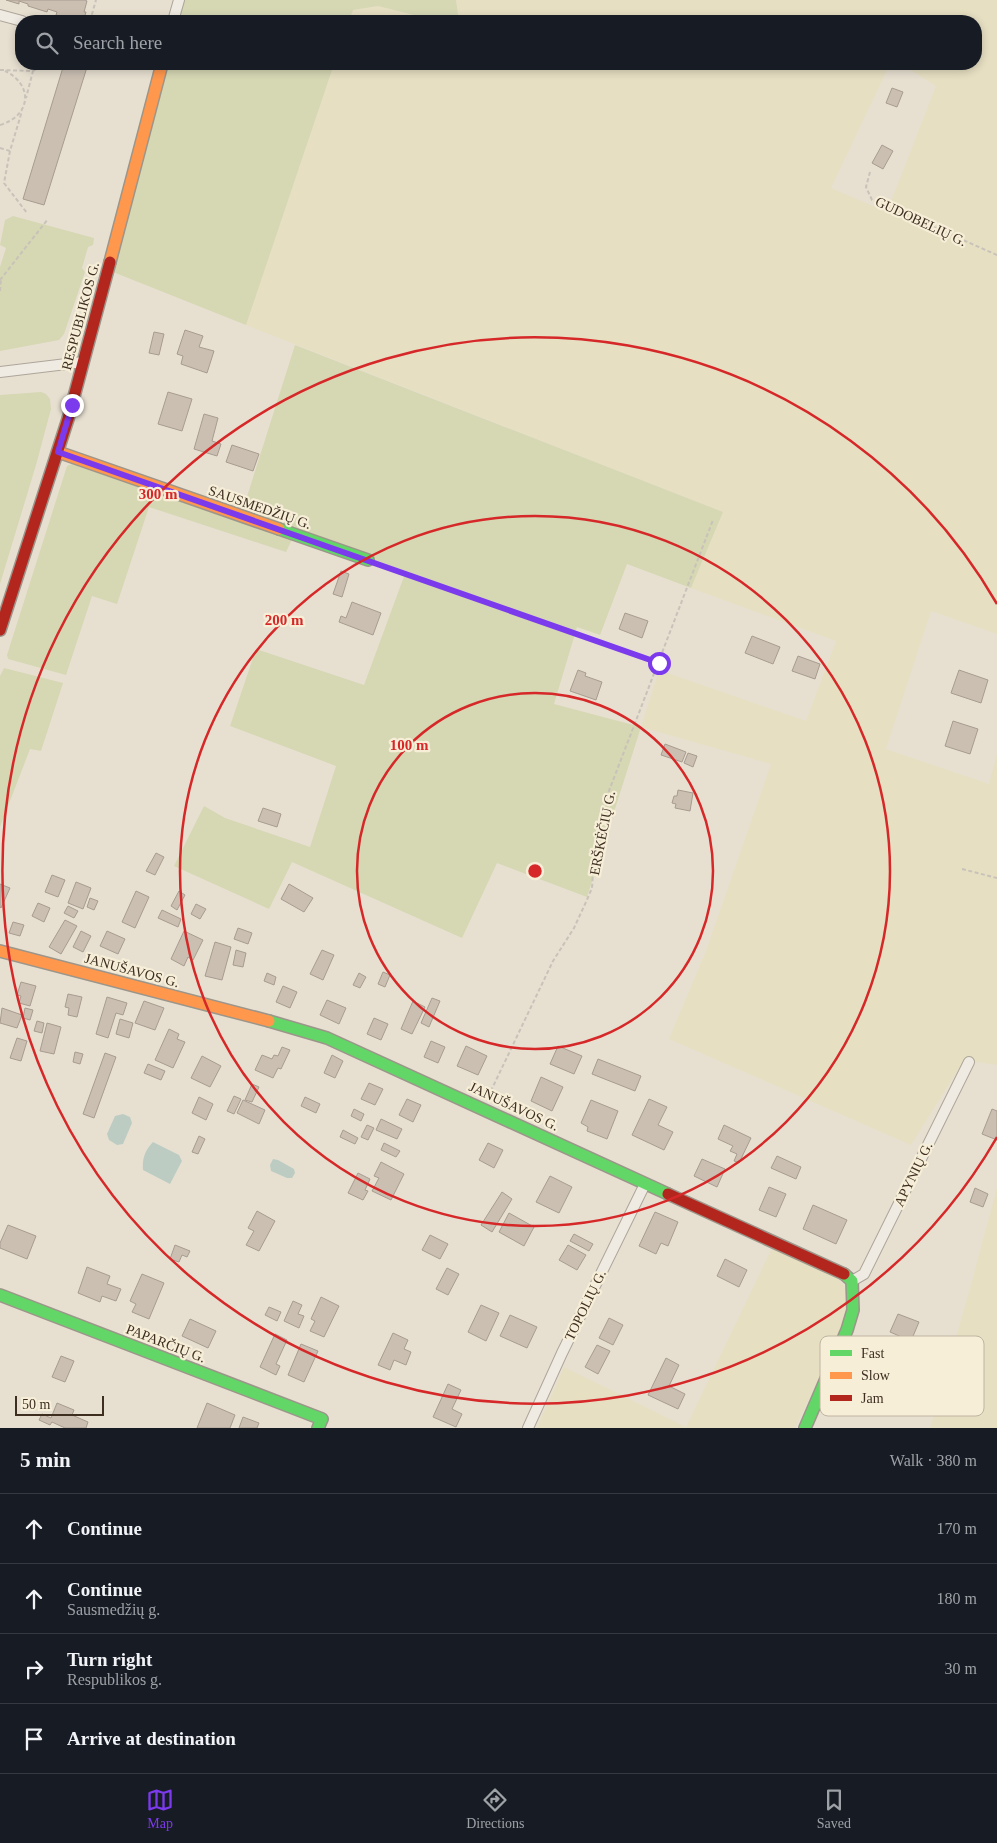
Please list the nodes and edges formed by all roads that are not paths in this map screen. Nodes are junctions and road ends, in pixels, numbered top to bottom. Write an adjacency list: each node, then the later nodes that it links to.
1 (179, 0): 3 (street)
2 (0, 15): 4 (street)
3 (175, 15)
4 (15, 19)
5 (160, 70): 6 (street, RESPUBLIKOS G.)
6 (83, 362): 7 (street); 8 (street, RESPUBLIKOS G.)
7 (0, 372)
8 (58, 452): 9 (street, SAUSMEDŽIŲ G.); 10 (street, RESPUBLIKOS G.)
9 (368, 560)
10 (0, 630)
11 (0, 951): 13 (street, JANUŠAVOS G.)
12 (968, 1062): 14 (street, APYNIŲ G.)
13 (645, 1184): 14 (street, JANUŠAVOS G.); 19 (street, TOPOLIŲ G.)
14 (852, 1281): 16 (street)
15 (0, 1295): 18 (street, PAPARČIŲ G.)
16 (844, 1336)
17 (820, 1393): 20 (street)
18 (320, 1423)
19 (528, 1428)
20 (805, 1428)

